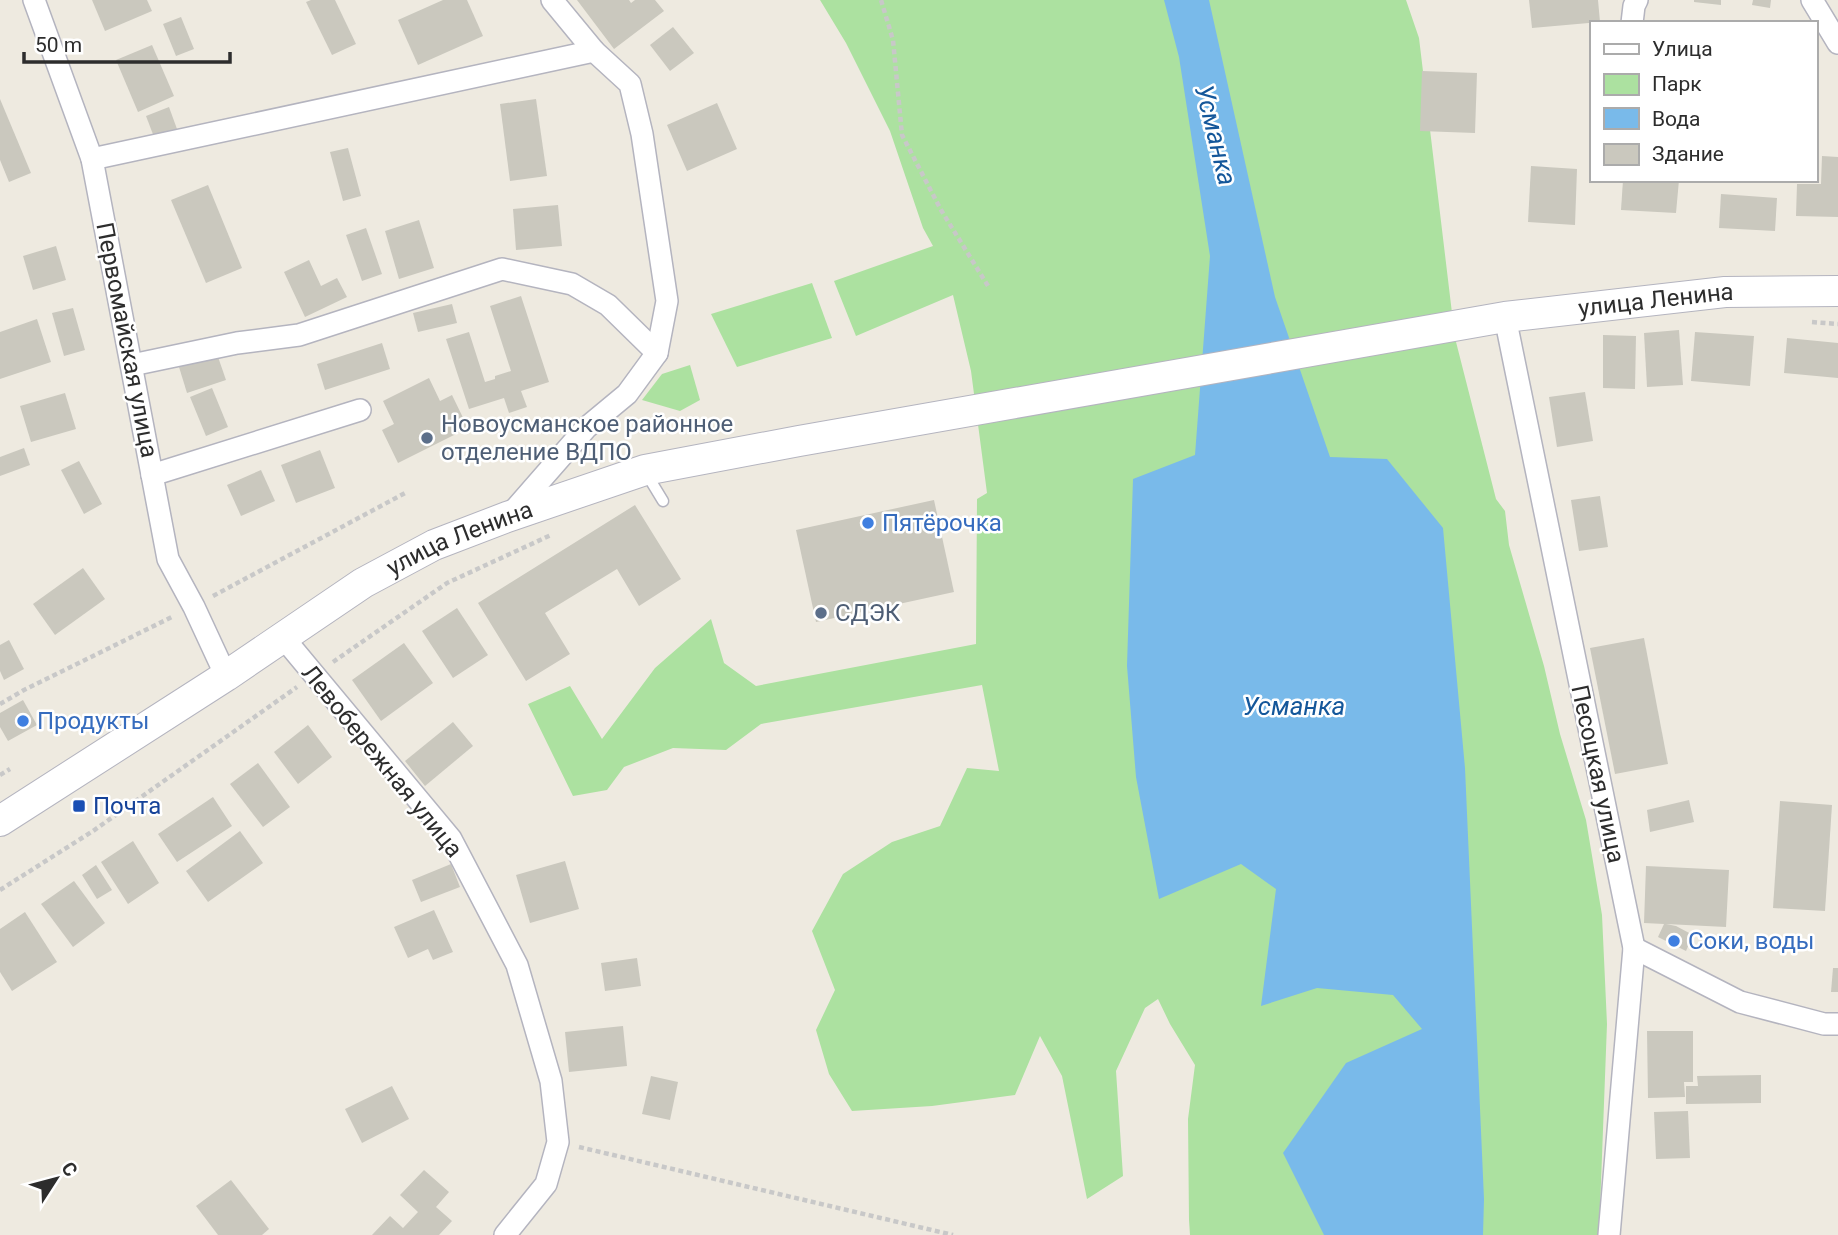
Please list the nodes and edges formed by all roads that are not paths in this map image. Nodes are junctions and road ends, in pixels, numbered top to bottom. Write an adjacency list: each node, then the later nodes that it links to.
1 (34, 0): 8 (street, Первомайская улица)
2 (552, 0): 7 (street)
3 (1637, 0): 5 (street)
4 (1812, 0): 6 (street)
5 (1632, 21)
6 (1838, 43)
7 (594, 51): 8 (street); 11 (street)
8 (92, 159): 12 (street, Первомайская улица)
9 (1838, 291): 10 (main road, улица Ленина)
10 (1505, 317): 14 (main road, улица Ленина); 21 (street, Песоцкая улица)
11 (657, 353): 12 (street); 17 (street)
12 (132, 365): 15 (street, Первомайская улица)
13 (360, 410): 15 (street)
14 (645, 470): 16 (lane); 17 (main road, улица Ленина)
15 (152, 475): 19 (street, Первомайская улица)
16 (663, 500)
17 (507, 517): 18 (main road, улица Ленина)
18 (282, 636): 19 (main road, улица Ленина); 23 (street, Левобережная улица)
19 (226, 676): 20 (main road, улица Ленина)
20 (0, 821)
21 (1632, 940): 22 (street); 24 (street, Песоцкая улица)
22 (1833, 1029)
23 (505, 1235)
24 (1609, 1235)

